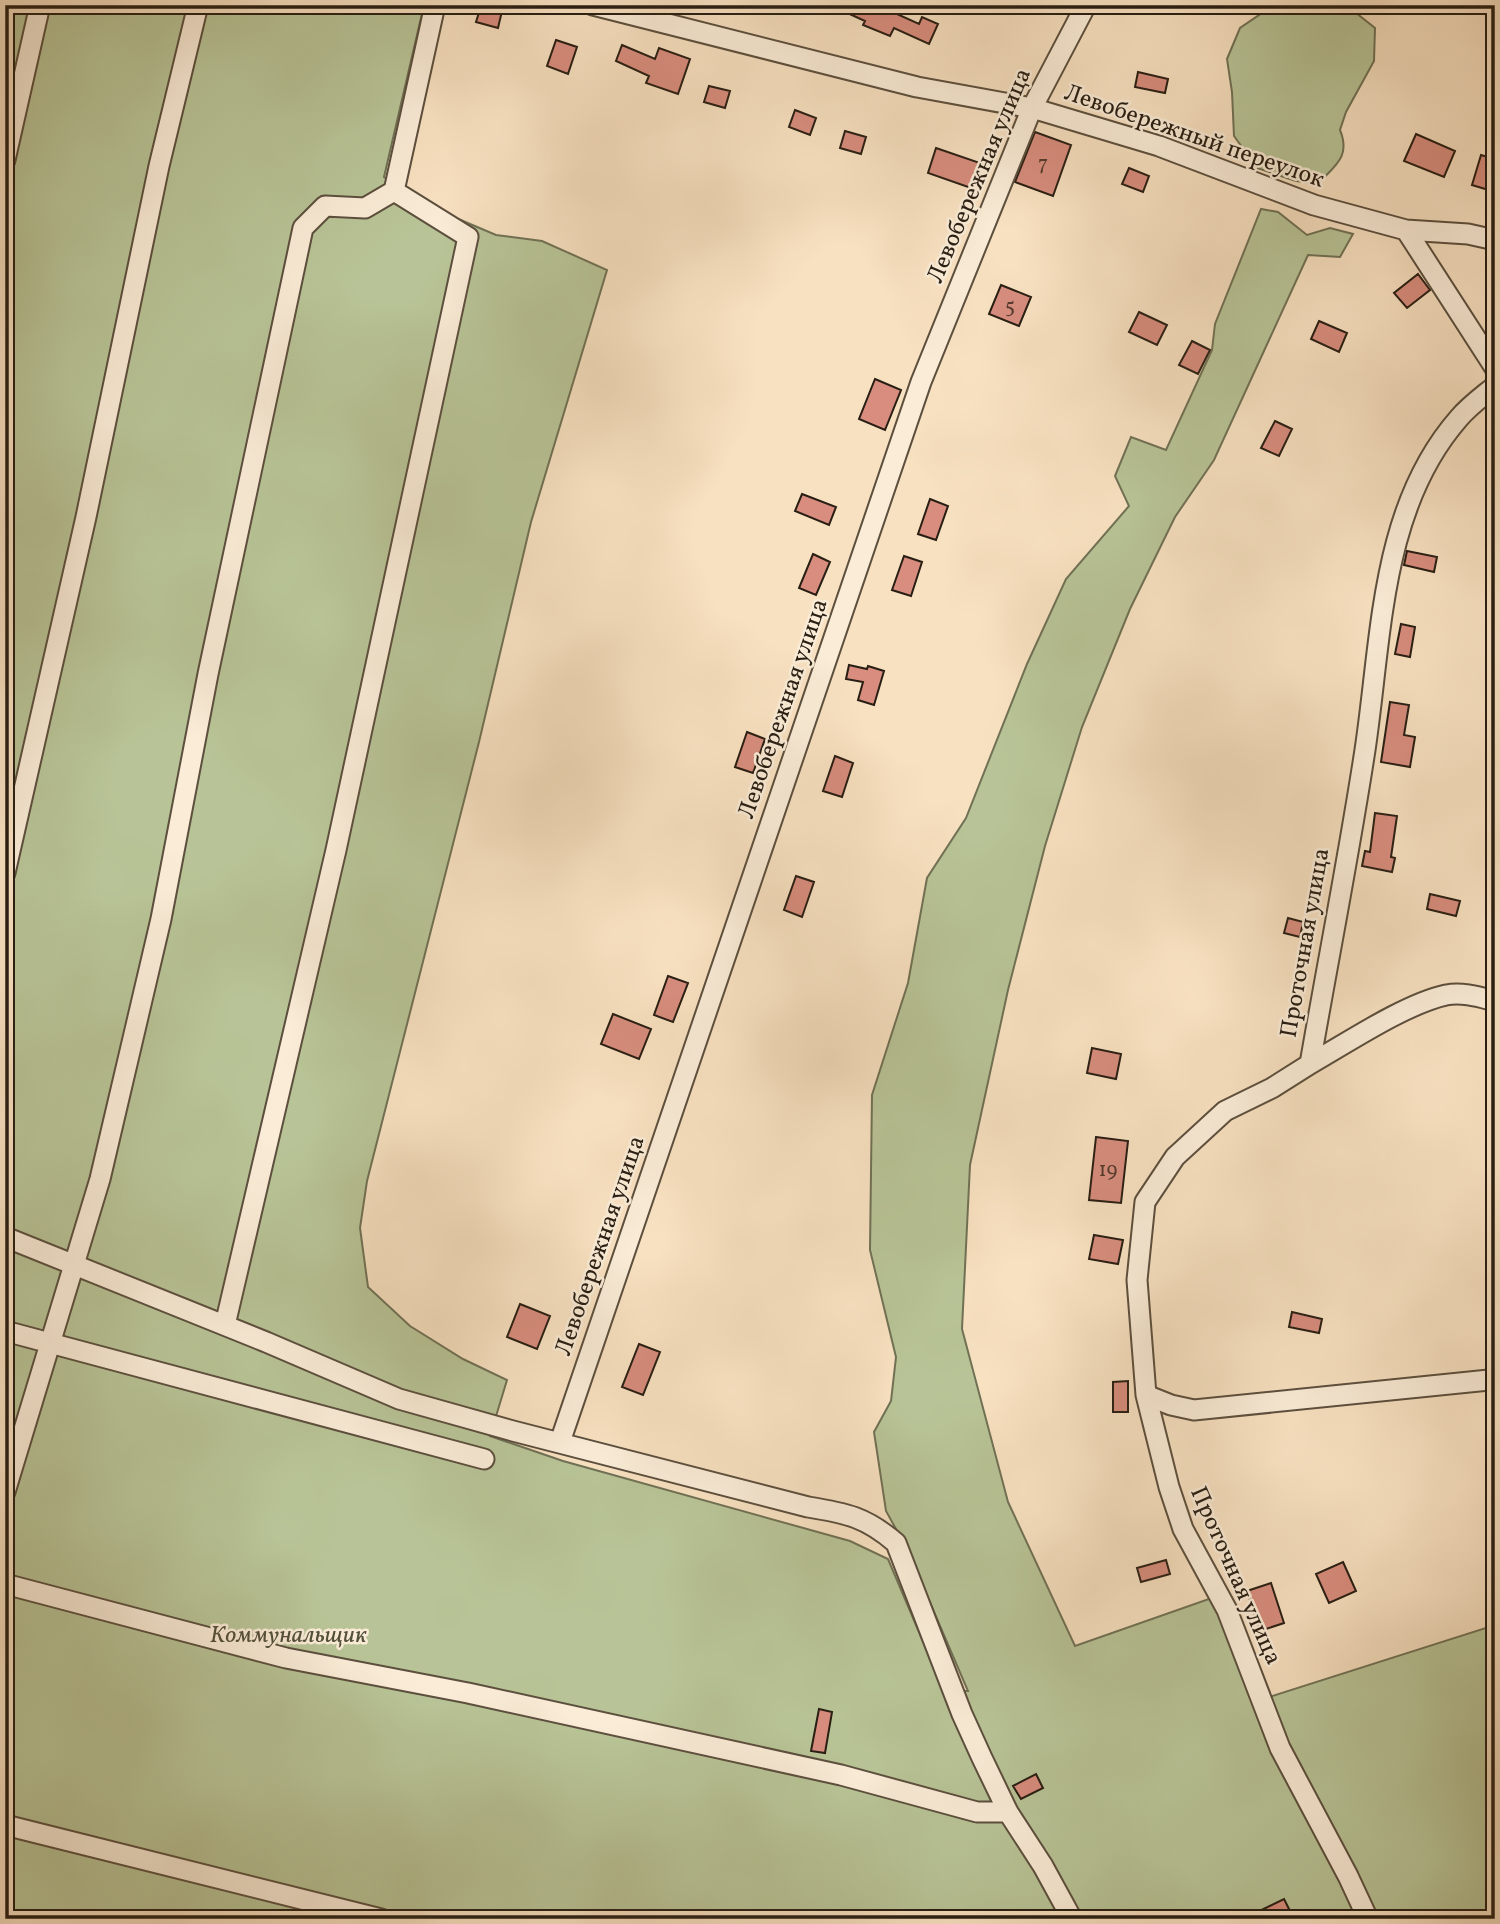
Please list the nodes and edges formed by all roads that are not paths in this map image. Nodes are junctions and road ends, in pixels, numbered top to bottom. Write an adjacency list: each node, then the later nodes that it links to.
1 (40, 5): 7 (street)
2 (198, 5): 13 (street)
3 (435, 5): 8 (street)
4 (593, 5): 6 (street, Левобережный переулок)
5 (1086, 5): 6 (street, Левобережная улица)
6 (1032, 108): 9 (street, Левобережный переулок); 23 (street, Левобережная улица)
7 (5, 160)
8 (394, 191): 17 (street); 18 (street)
9 (1406, 230): 10 (street, Левобережный переулок); 11 (street)
10 (1495, 240)
11 (1495, 369)
12 (1495, 386): 15 (street, Проточная улица)
13 (5, 873)
14 (1495, 1001): 15 (street)
15 (1310, 1064): 22 (street, Проточная улица)
16 (5, 1237): 17 (street)
17 (74, 1263): 18 (street); 20 (street)
18 (225, 1325): 23 (street)
19 (5, 1331): 20 (street)
20 (51, 1342): 24 (street); 25 (street)
21 (1495, 1377): 22 (street)
22 (1146, 1395): 31 (street, Проточная улица)
23 (560, 1442): 27 (street)
24 (484, 1459)
25 (5, 1492)
26 (5, 1584): 27 (street)
27 (1008, 1812): 30 (street)
28 (5, 1825): 29 (street)
29 (381, 1919)
30 (1072, 1919)
31 (1368, 1919)

